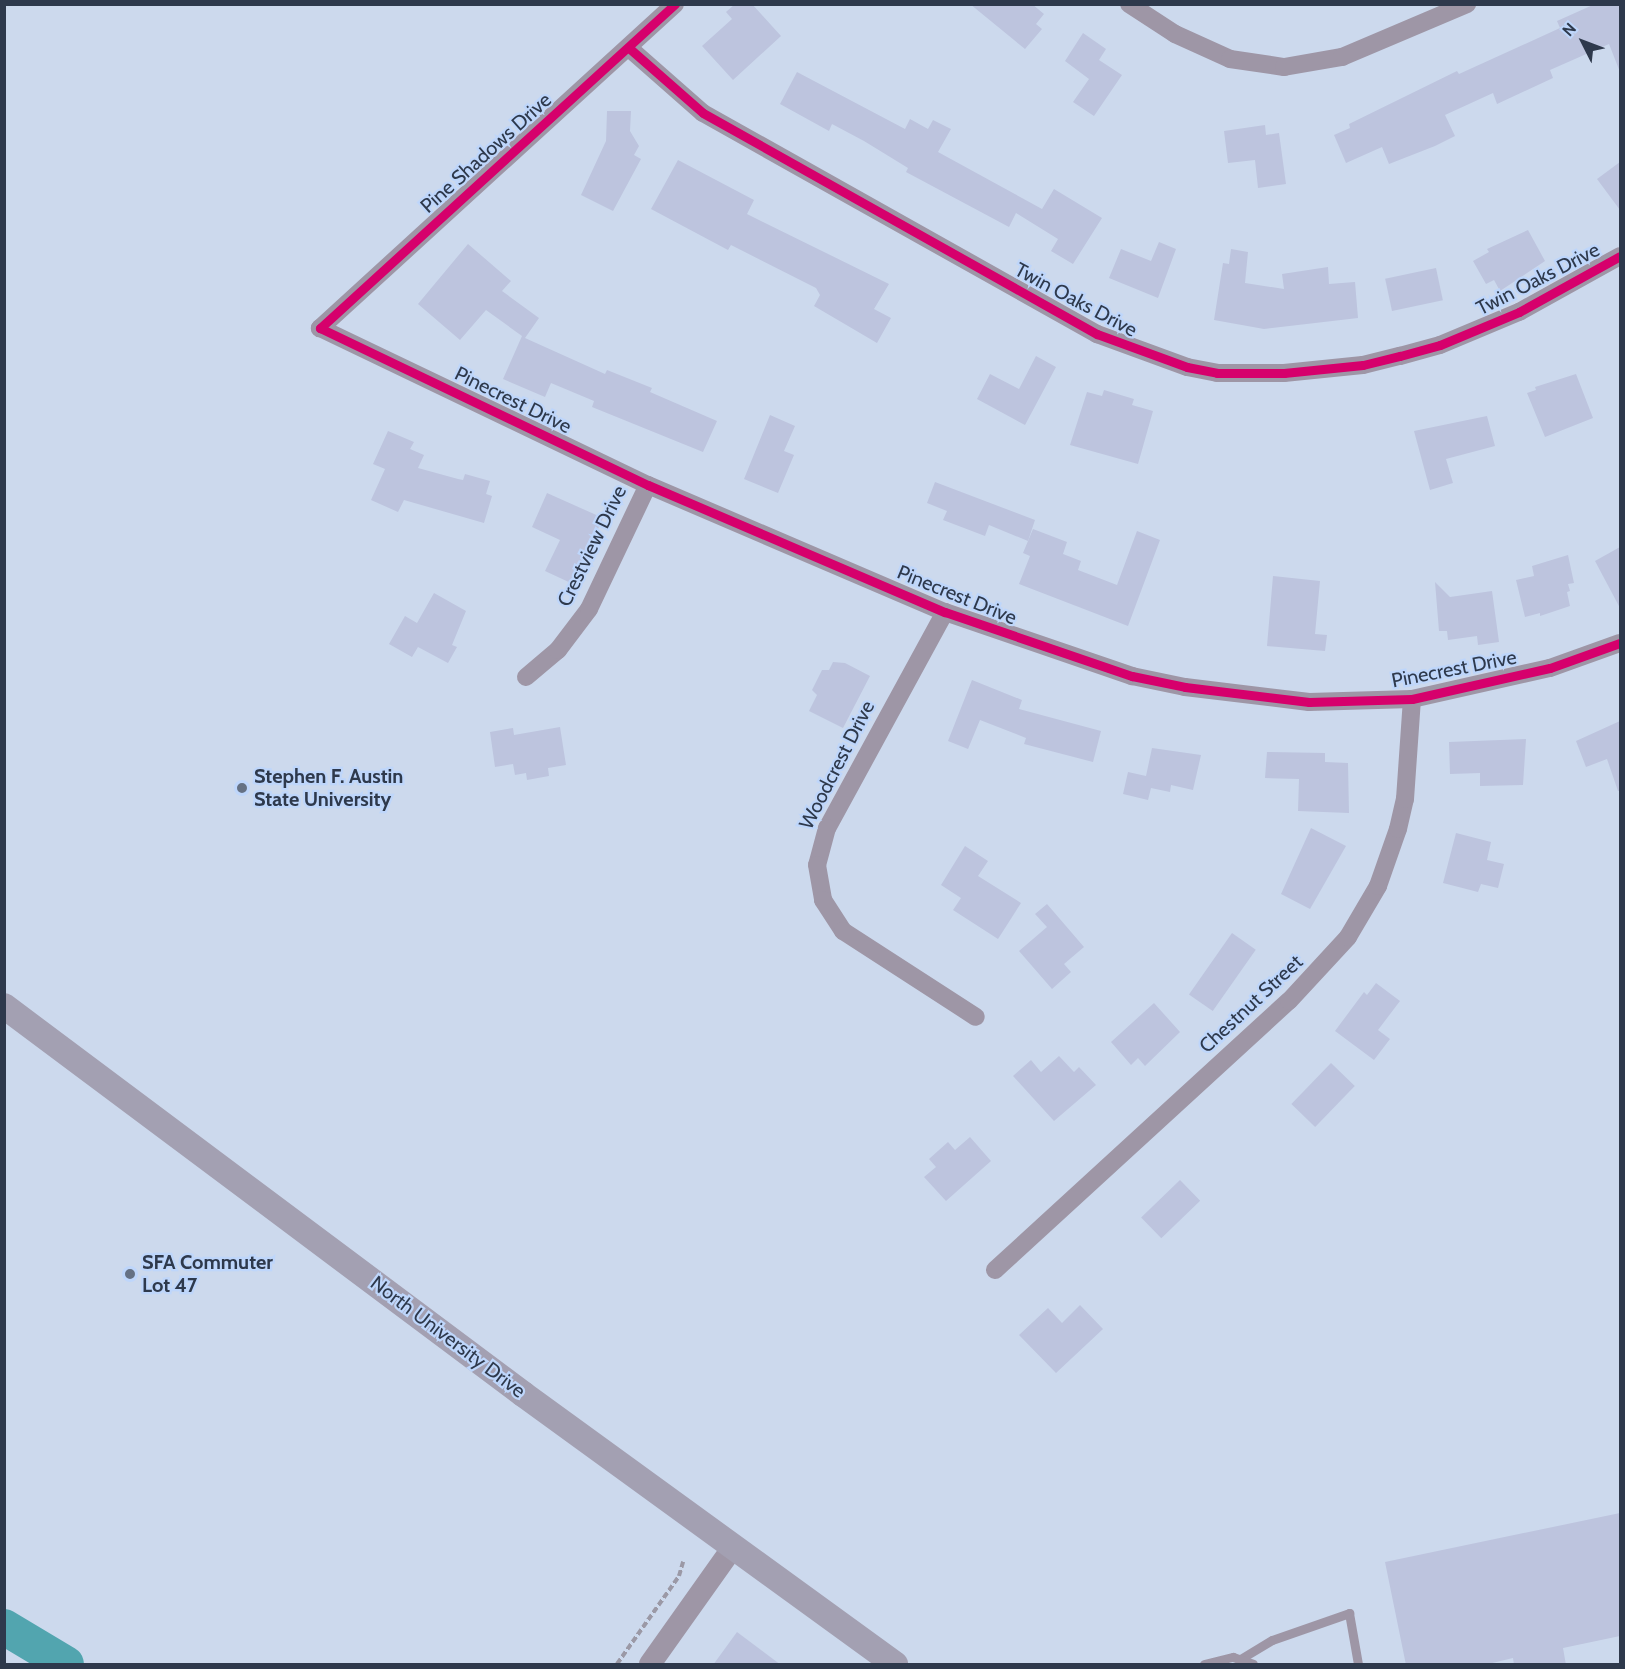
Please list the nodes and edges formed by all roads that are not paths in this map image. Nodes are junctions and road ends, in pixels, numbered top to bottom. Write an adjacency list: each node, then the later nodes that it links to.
1 (675, 4): 4 (street, Pine Shadows Drive)
2 (1129, 4): 3 (street)
3 (1467, 4)
4 (629, 48): 5 (street, Twin Oaks Drive); 6 (street, Pine Shadows Drive)
5 (1620, 256)
6 (320, 328): 7 (street, Pinecrest Drive)
7 (648, 485): 8 (street, Pinecrest Drive); 10 (street, Crestview Drive)
8 (945, 612): 11 (street, Pinecrest Drive); 13 (street, Woodcrest Drive)
9 (1620, 643): 11 (street, Pinecrest Drive)
10 (526, 677)
11 (1412, 699): 14 (street, Chestnut Street)
12 (4, 1006): 15 (main road, North University Drive)
13 (976, 1017)
14 (995, 1270)
15 (733, 1547): 17 (street); 18 (main road, North University Drive)
16 (1242, 1658): 19 (lane); 20 (lane); 21 (lane)
17 (650, 1665)
18 (895, 1665)
19 (1204, 1665)
20 (1253, 1665)
21 (1358, 1665)

